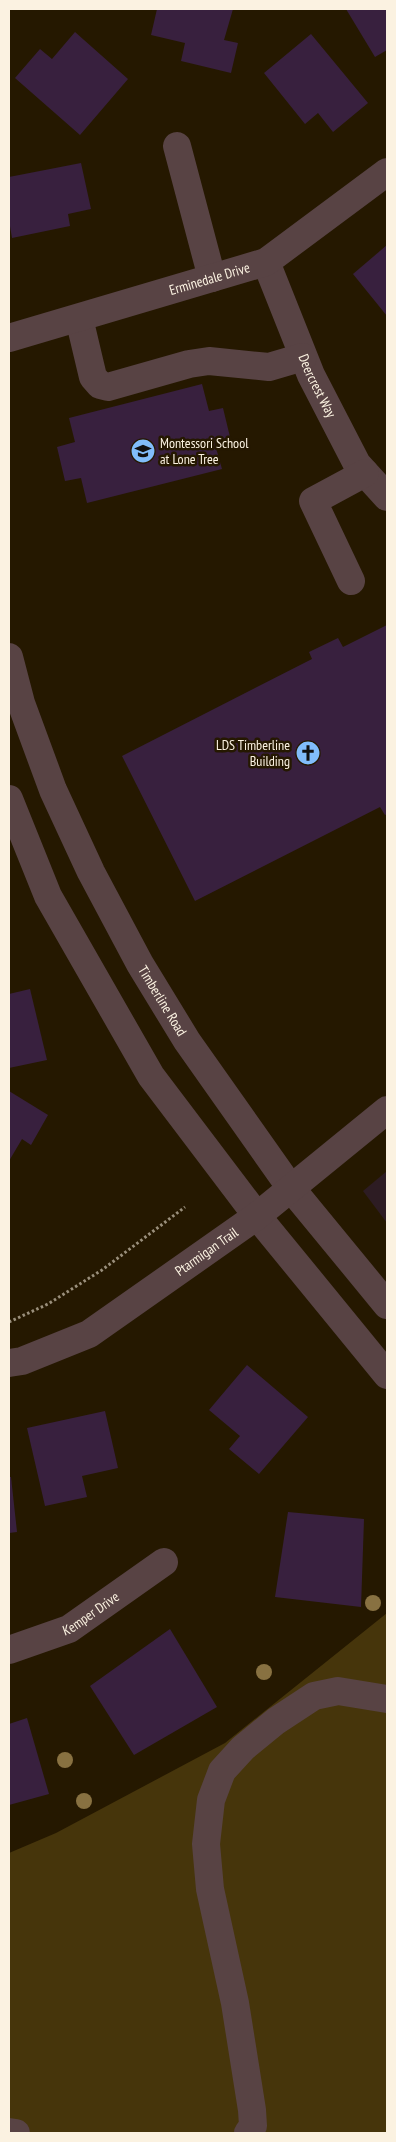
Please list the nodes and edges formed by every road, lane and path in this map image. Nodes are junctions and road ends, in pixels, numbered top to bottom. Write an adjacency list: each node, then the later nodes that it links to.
1 (177, 146): 4 (street)
2 (387, 172): 3 (street, Erminedale Drive)
3 (266, 262): 4 (street, Erminedale Drive); 7 (street, Deercrest Way)
4 (212, 278): 5 (street, Erminedale Drive)
5 (78, 318): 6 (street, Erminedale Drive); 7 (street)
6 (9, 338)
7 (303, 357): 8 (street, Deercrest Way)
8 (365, 473): 9 (street, Deercrest Way); 10 (street)
9 (387, 497)
10 (351, 581)
11 (9, 657): 14 (street, Timberline Road)
12 (9, 799): 16 (street)
13 (387, 1110): 14 (street, Ptarmigan Trail)
14 (290, 1187): 16 (street, Ptarmigan Trail); 17 (street, Timberline Road)
15 (185, 1207): 18 (path)
16 (257, 1216): 19 (street, Ptarmigan Trail); 20 (street)
17 (387, 1304)
18 (9, 1322)
19 (9, 1364)
20 (387, 1375)
21 (164, 1562): 22 (street, Kemper Drive)
22 (9, 1650)
23 (387, 1699): 26 (street)
24 (9, 2132): 25 (street)
25 (16, 2133)
26 (248, 2133)

